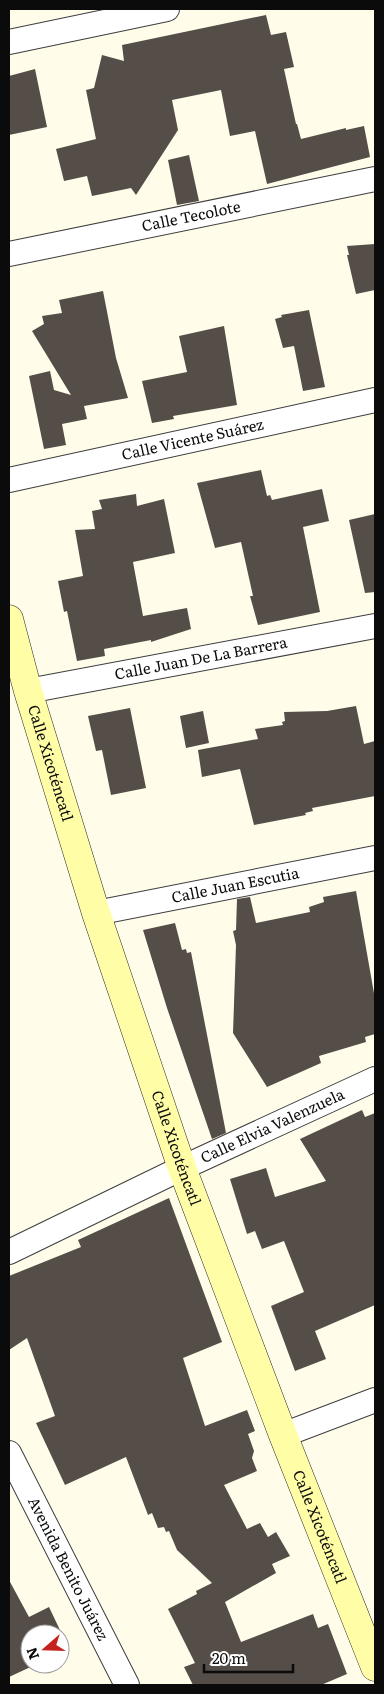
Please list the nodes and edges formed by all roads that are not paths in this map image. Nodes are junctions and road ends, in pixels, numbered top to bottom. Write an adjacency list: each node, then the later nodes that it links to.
1 (167, 9): 2 (street)
2 (9, 42)
3 (375, 179): 4 (street, Calle Tecolote)
4 (9, 254)
5 (375, 400): 6 (street, Calle Vicente Suárez)
6 (9, 480)
7 (9, 618): 9 (main road, Calle Xicoténcatl)
8 (375, 626): 9 (street, Calle Juan De La Barrera)
9 (28, 691): 11 (main road, Calle Xicoténcatl)
10 (374, 865): 11 (street, Calle Juan Escutia)
11 (96, 912): 13 (main road, Calle Xicoténcatl)
12 (375, 1079): 13 (street, Calle Elvia Valenzuela)
13 (182, 1168): 14 (street, Calle Elvia Valenzuela); 16 (main road, Calle Xicoténcatl)
14 (9, 1252)
15 (375, 1400): 16 (street)
16 (283, 1435): 18 (main road, Calle Xicoténcatl)
17 (9, 1453): 19 (street, Avenida Benito Juárez)
18 (375, 1667)
19 (127, 1685)

